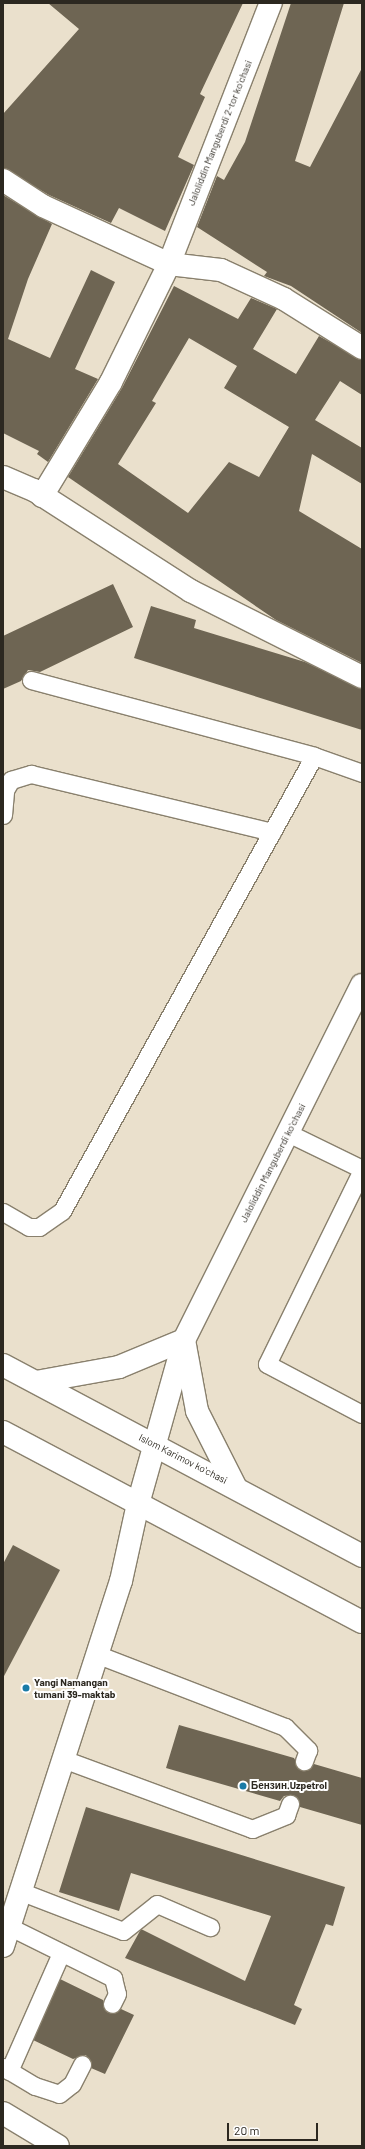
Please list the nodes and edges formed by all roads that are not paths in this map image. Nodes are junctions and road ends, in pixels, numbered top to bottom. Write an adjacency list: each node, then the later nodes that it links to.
1 (271, 3): 3 (street, Jaloliddin Manguberdi 2-tor koʻchasi)
2 (3, 180): 3 (street)
3 (168, 264): 4 (street); 6 (street, Jaloliddin Manguberdi 2-tor koʻchasi)
4 (362, 348)
5 (3, 477): 6 (street)
6 (42, 496): 7 (street)
7 (362, 677)
8 (31, 680): 9 (lane)
9 (314, 756): 10 (lane); 12 (lane)
10 (362, 773)
11 (3, 815): 12 (lane)
12 (272, 832): 16 (lane)
13 (362, 985): 14 (street, Jaloliddin Manguberdi koʻchasi)
14 (288, 1133): 15 (lane); 17 (street, Jaloliddin Manguberdi koʻchasi)
15 (362, 1170): 20 (lane)
16 (3, 1212)
17 (184, 1340): 19 (street); 22 (street, Jaloliddin Manguberdi koʻchasi); 23 (street)
18 (3, 1364): 19 (street, Islom Karimov koʻchasi)
19 (36, 1382): 22 (street, Islom Karimov koʻchasi)
20 (362, 1414)
21 (3, 1432): 24 (street)
22 (155, 1445): 23 (street, Islom Karimov koʻchasi); 24 (street, Jaloliddin Manguberdi koʻchasi)
23 (235, 1486): 25 (street, Islom Karimov koʻchasi)
24 (138, 1504): 26 (street); 27 (street, Jaloliddin Manguberdi koʻchasi)
25 (362, 1556)
26 (362, 1622)
27 (96, 1654): 28 (street, Jaloliddin Manguberdi koʻchasi); 29 (lane)
28 (63, 1759): 30 (lane); 31 (street, Jaloliddin Manguberdi koʻchasi)
29 (304, 1761)
30 (290, 1804)
31 (22, 1892): 32 (lane); 33 (street, Jaloliddin Manguberdi koʻchasi)
32 (210, 1927)
33 (7, 1937): 34 (lane)
34 (61, 1953): 35 (lane); 37 (lane)
35 (112, 2004)
36 (82, 2064): 37 (lane)
37 (6, 2069)
38 (3, 2113): 39 (street)
39 (58, 2146)

